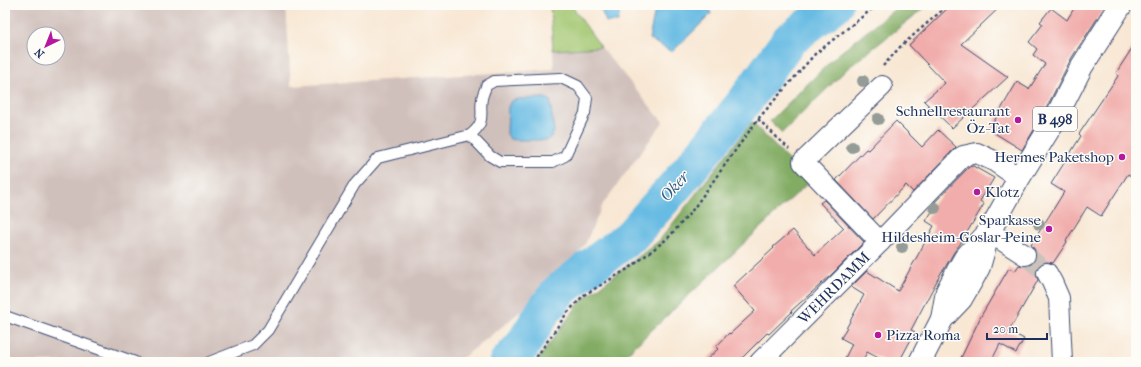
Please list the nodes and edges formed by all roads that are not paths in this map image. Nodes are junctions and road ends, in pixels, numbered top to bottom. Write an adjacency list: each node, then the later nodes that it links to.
1 (1121, 5): 4 (main road, B 498)
2 (882, 86): 6 (street)
3 (470, 135): 3 (lane); 11 (lane)
4 (1019, 178): 5 (main road, B 498); 6 (street, WEHRDAMM)
5 (989, 232): 7 (street); 13 (main road, B 498)
6 (880, 242): 12 (street, WEHRDAMM)
7 (1025, 256)
8 (1047, 273): 14 (street)
9 (5, 316): 10 (lane)
10 (135, 362)
11 (209, 362)
12 (760, 362)
13 (920, 362)
14 (1062, 362)

